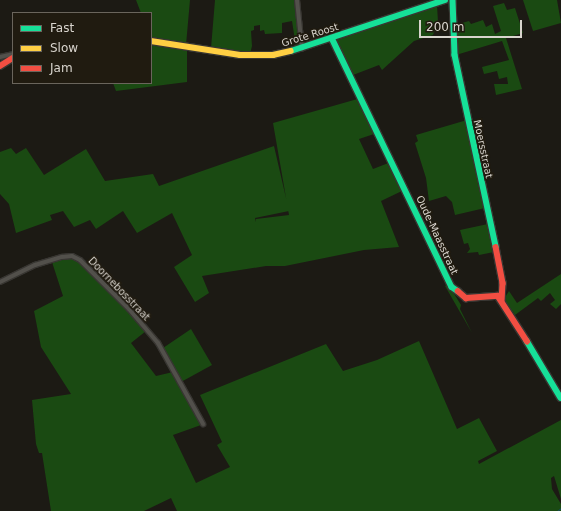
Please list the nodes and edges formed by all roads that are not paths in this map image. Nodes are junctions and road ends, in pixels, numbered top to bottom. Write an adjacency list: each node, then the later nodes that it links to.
1 (297, 0): 6 (street)
2 (445, 0): 4 (street, Grote Roost)
3 (453, 0): 12 (street, Moersstraat)
4 (332, 38): 6 (street, Grote Roost); 12 (street, Oude-Maasstraat)
5 (152, 41): 6 (street, Grote Roost)
6 (302, 49)
7 (12, 54): 8 (street)
8 (0, 57)
9 (12, 59): 10 (street)
10 (0, 66)
11 (0, 282): 14 (street, Doornebosstraat)
12 (502, 300): 13 (street)
13 (561, 398)
14 (203, 424)

